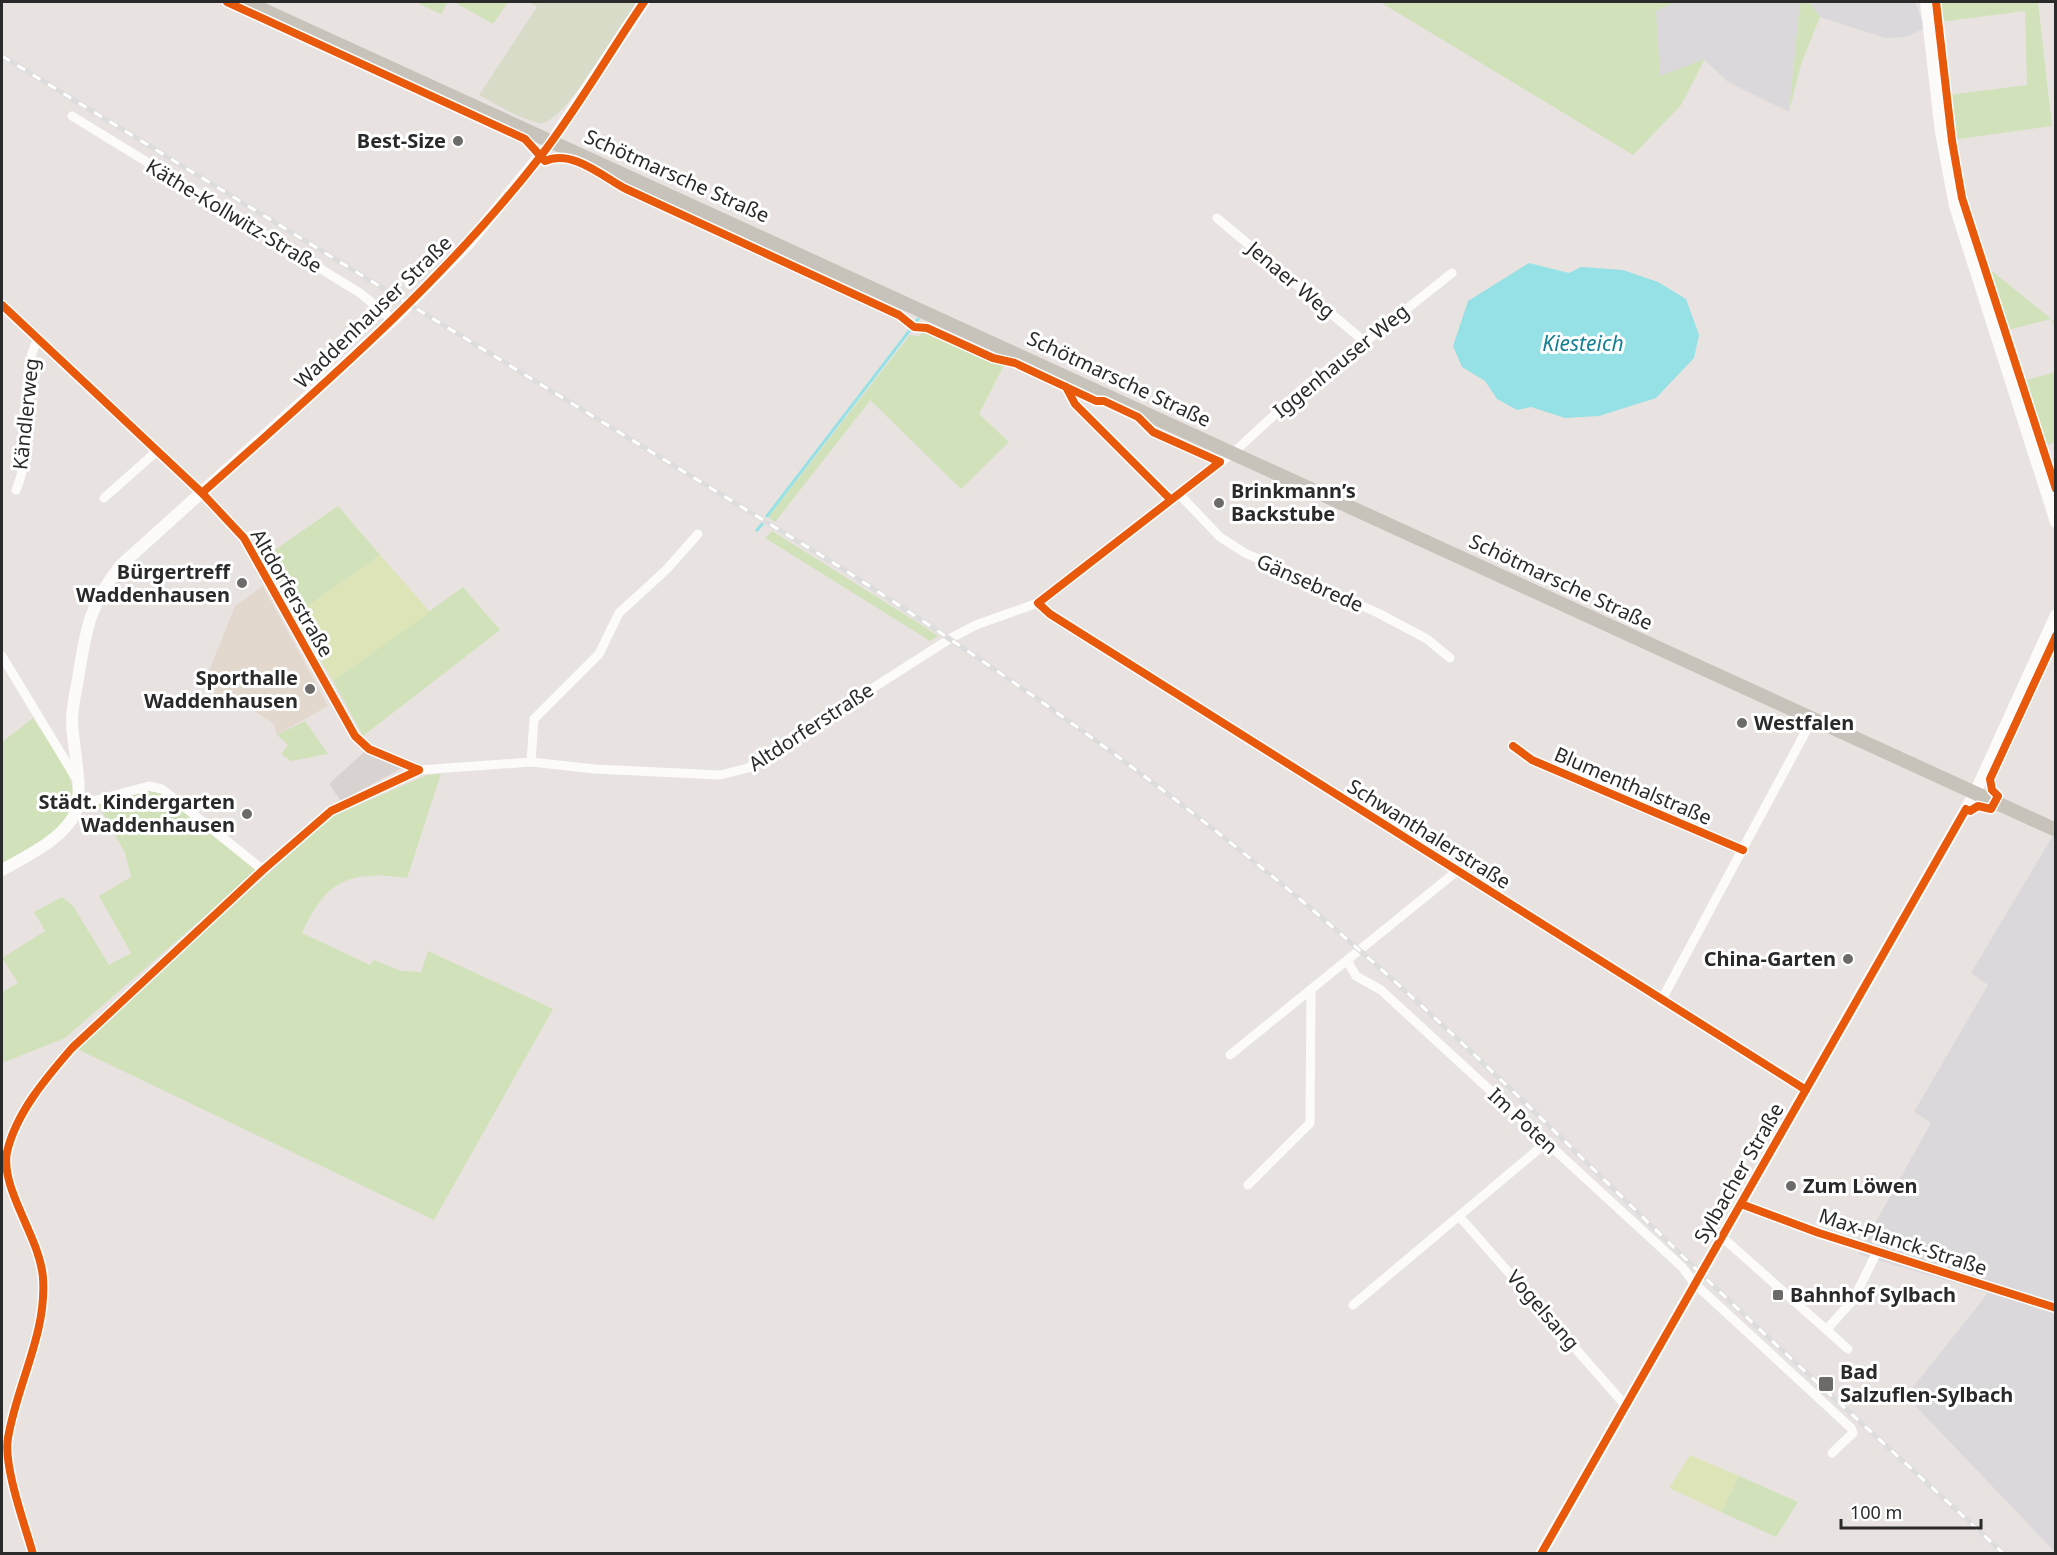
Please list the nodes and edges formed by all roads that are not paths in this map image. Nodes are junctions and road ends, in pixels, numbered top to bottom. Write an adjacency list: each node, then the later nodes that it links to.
1 (246, 2): 5 (main road, Schötmarsche Straße)
2 (644, 2): 5 (main road, Waddenhauser Straße)
3 (1926, 2): 19 (main road)
4 (72, 116): 9 (street, Käthe-Kollwitz-Straße)
5 (552, 141): 9 (main road, Waddenhauser Straße); 14 (main road, Schötmarsche Straße)
6 (1217, 218): 11 (street, Jenaer Weg)
7 (1452, 273): 11 (street, Iggenhauser Weg)
8 (2, 304): 10 (street, Altdorferstraße)
9 (393, 320): 16 (main road, Waddenhauser Straße)
10 (38, 339): 13 (street, Altdorferstraße); 15 (street, Kändlerweg)
11 (1365, 342): 14 (street, Iggenhauser Weg)
12 (1066, 387): 17 (street, Gänsebrede)
13 (157, 451): 16 (street, Altdorferstraße); 18 (street)
14 (1233, 453): 17 (street, Altdorferstraße); 25 (main road, Schötmarsche Straße)
15 (16, 490)
16 (202, 493): 28 (street, Altdorferstraße); 29 (main road, Waddenhauser Straße)
17 (1175, 497): 21 (street, Altdorferstraße); 24 (street, Gänsebrede)
18 (104, 498)
19 (2055, 522)
20 (698, 534): 27 (street)
21 (1038, 603): 27 (street, Altdorferstraße); 35 (street, Schwanthalerstraße)
22 (2055, 615): 30 (main road, Sylbacher Straße)
23 (2, 656): 29 (street)
24 (1450, 658)
25 (1813, 718): 30 (main road, Schötmarsche Straße); 33 (street)
26 (1513, 746): 33 (street, Blumenthalstraße)
27 (531, 762): 28 (street, Altdorferstraße)
28 (419, 770): 31 (street)
29 (77, 780): 31 (main road, Waddenhauser Straße)
30 (1975, 793): 32 (main road, Schötmarsche Straße); 40 (main road, Sylbacher Straße)
31 (78, 805): 34 (main road)
32 (2055, 830)
33 (1743, 850): 38 (street)
34 (2, 870)
35 (1457, 871): 36 (street); 38 (street, Schwanthalerstraße)
36 (1348, 962): 37 (street); 41 (street, Im Poten)
37 (1311, 992): 39 (street); 42 (street)
38 (1661, 1001): 40 (street, Schwanthalerstraße)
39 (1230, 1055)
40 (1806, 1090): 43 (main road, Sylbacher Straße)
41 (1547, 1143): 44 (street); 47 (street, Im Poten)
42 (1248, 1185)
43 (1741, 1204): 45 (main road, Sylbacher Straße); 46 (street, Max-Planck-Straße)
44 (1459, 1216): 48 (street); 52 (street, Vogelsang)
45 (1722, 1237): 47 (main road, Sylbacher Straße); 50 (street)
46 (1877, 1252): 49 (street, Max-Planck-Straße); 50 (street, Max-Planck-Straße)
47 (1695, 1284): 52 (main road, Sylbacher Straße); 53 (street)
48 (1353, 1305)
49 (2055, 1308)
50 (1827, 1329): 51 (street)
51 (1848, 1349)
52 (1625, 1405): 54 (main road, Sylbacher Straße)
53 (1832, 1453)
54 (1541, 1554)

